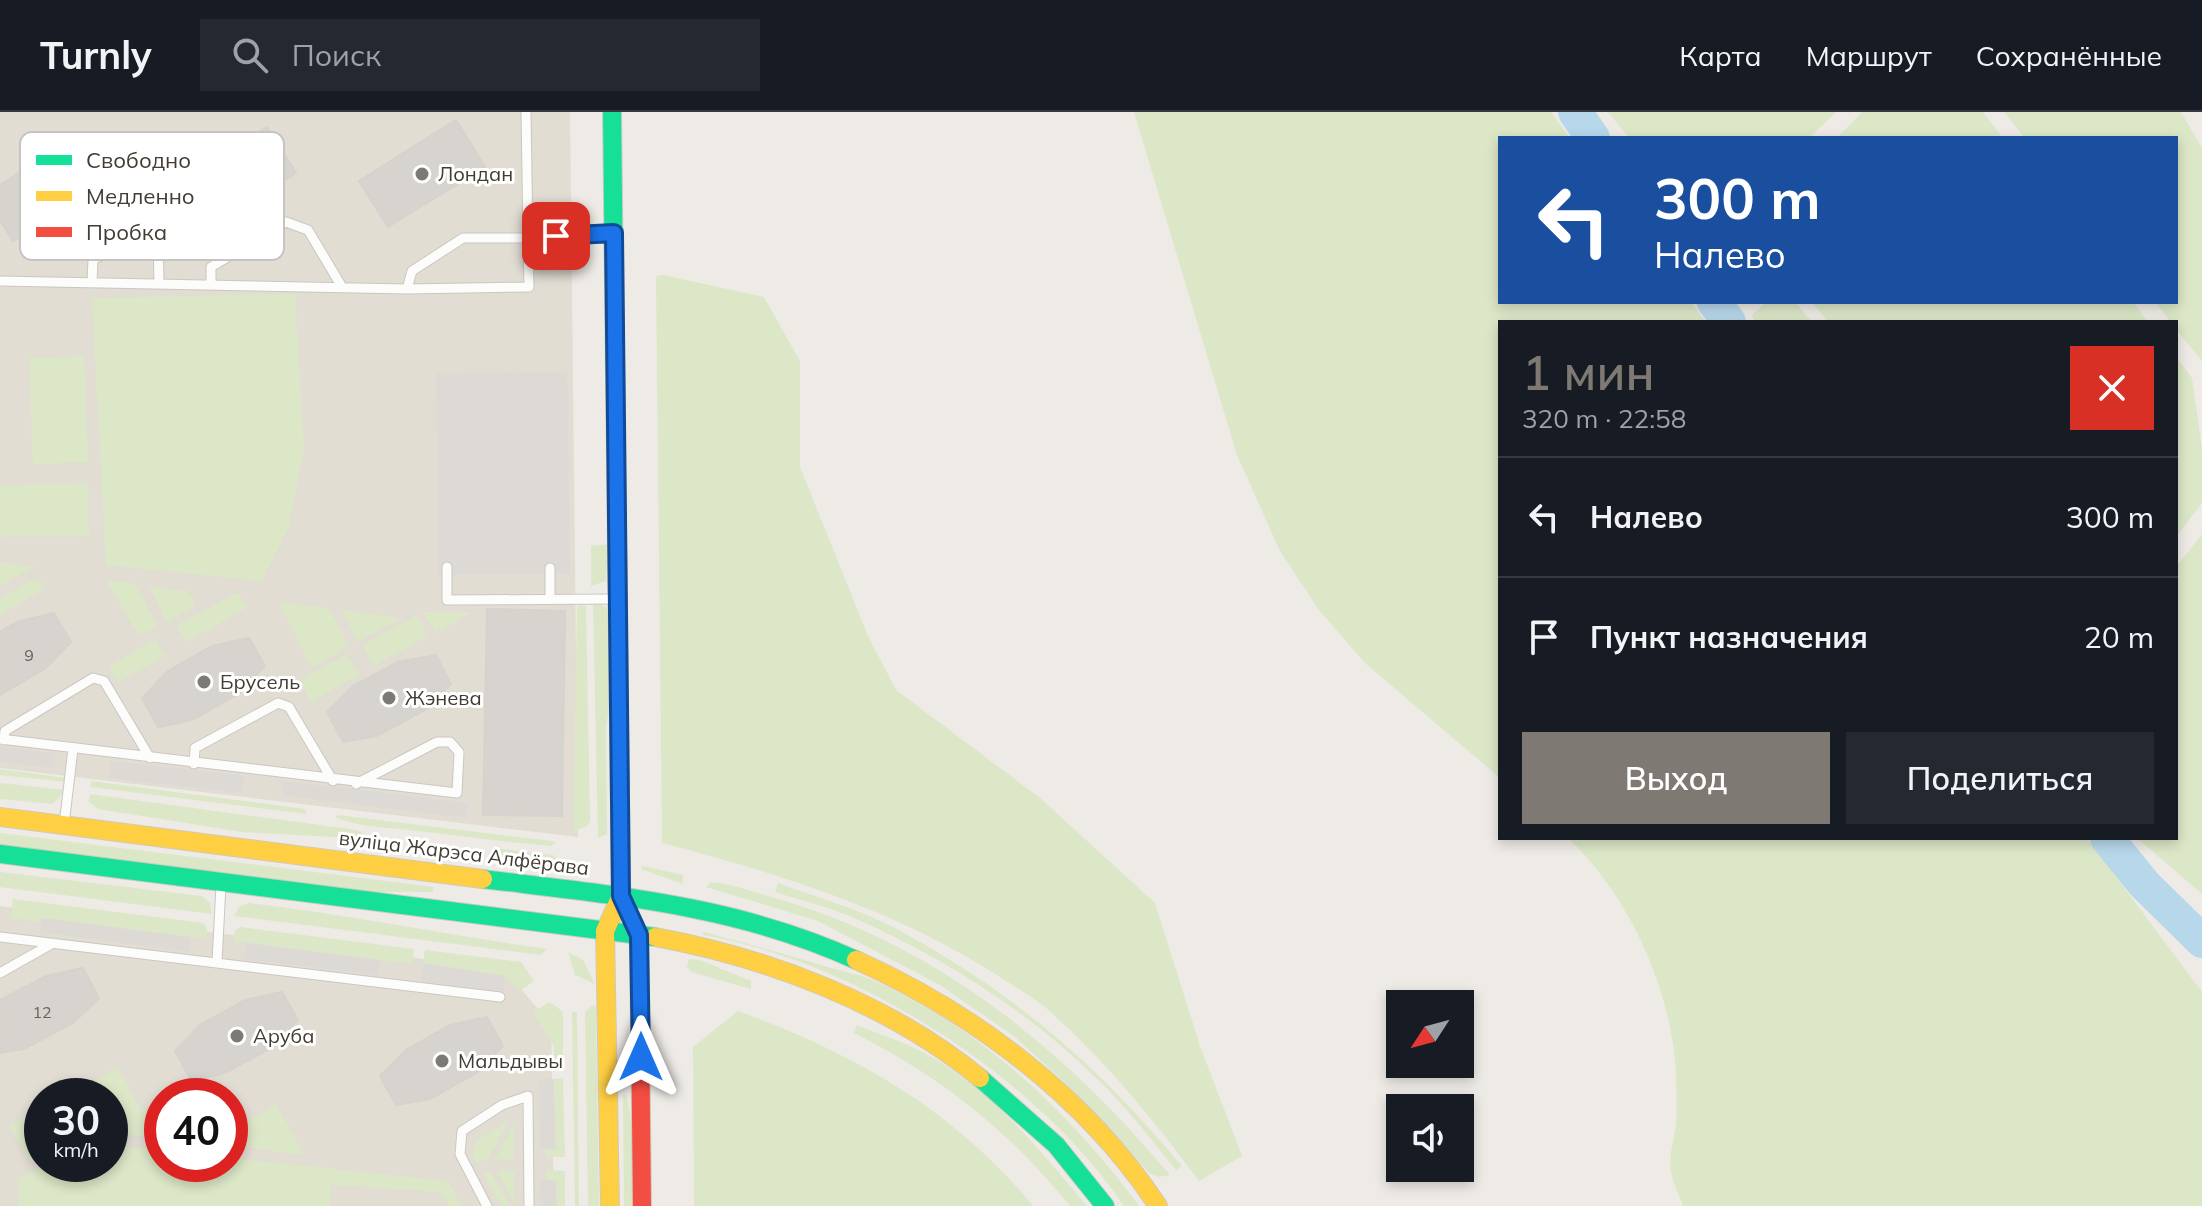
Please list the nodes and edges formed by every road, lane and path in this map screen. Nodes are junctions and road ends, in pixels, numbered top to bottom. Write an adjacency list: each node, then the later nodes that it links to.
1 (526, 112): 5 (lane)
2 (612, 112): 4 (main road)
3 (284, 223): 13 (lane)
4 (614, 233): 5 (lane); 18 (main road)
5 (528, 238): 14 (lane); 14 (lane)
6 (93, 260): 10 (lane)
7 (159, 260): 11 (lane)
8 (223, 260): 12 (lane)
9 (0, 281): 10 (lane)
10 (92, 283): 11 (lane)
11 (159, 284): 12 (lane)
12 (211, 284): 13 (lane)
13 (342, 287): 14 (lane)
14 (407, 289)
15 (447, 567): 17 (lane)
16 (550, 568): 17 (lane)
17 (550, 598): 18 (lane)
18 (617, 599): 29 (main road)
19 (2, 740): 20 (lane); 21 (lane)
20 (73, 749): 21 (lane); 26 (lane)
21 (150, 758): 22 (lane)
22 (194, 764): 23 (lane); 23 (lane)
23 (333, 781): 24 (lane)
24 (356, 784): 24 (lane)
25 (0, 817): 26 (main road, вуліца Жарэса Алфёрава)
26 (64, 825): 29 (main road, вуліца Жарэса Алфёрава)
27 (0, 854): 28 (main road)
28 (221, 882): 30 (main road); 34 (lane)
29 (621, 896): 30 (main road); 31 (main road); 42 (main road, вуліца Жарэса Алфёрава)
30 (605, 931): 31 (main road); 39 (main road)
31 (639, 935): 40 (main road); 41 (main road)
32 (0, 937): 33 (lane)
33 (53, 943): 34 (lane); 35 (lane)
34 (217, 962): 36 (lane)
35 (0, 973)
36 (500, 997)
37 (487, 1206): 38 (lane)
38 (529, 1206)
39 (610, 1206)
40 (642, 1206)
41 (1105, 1206)
42 (1158, 1206)

